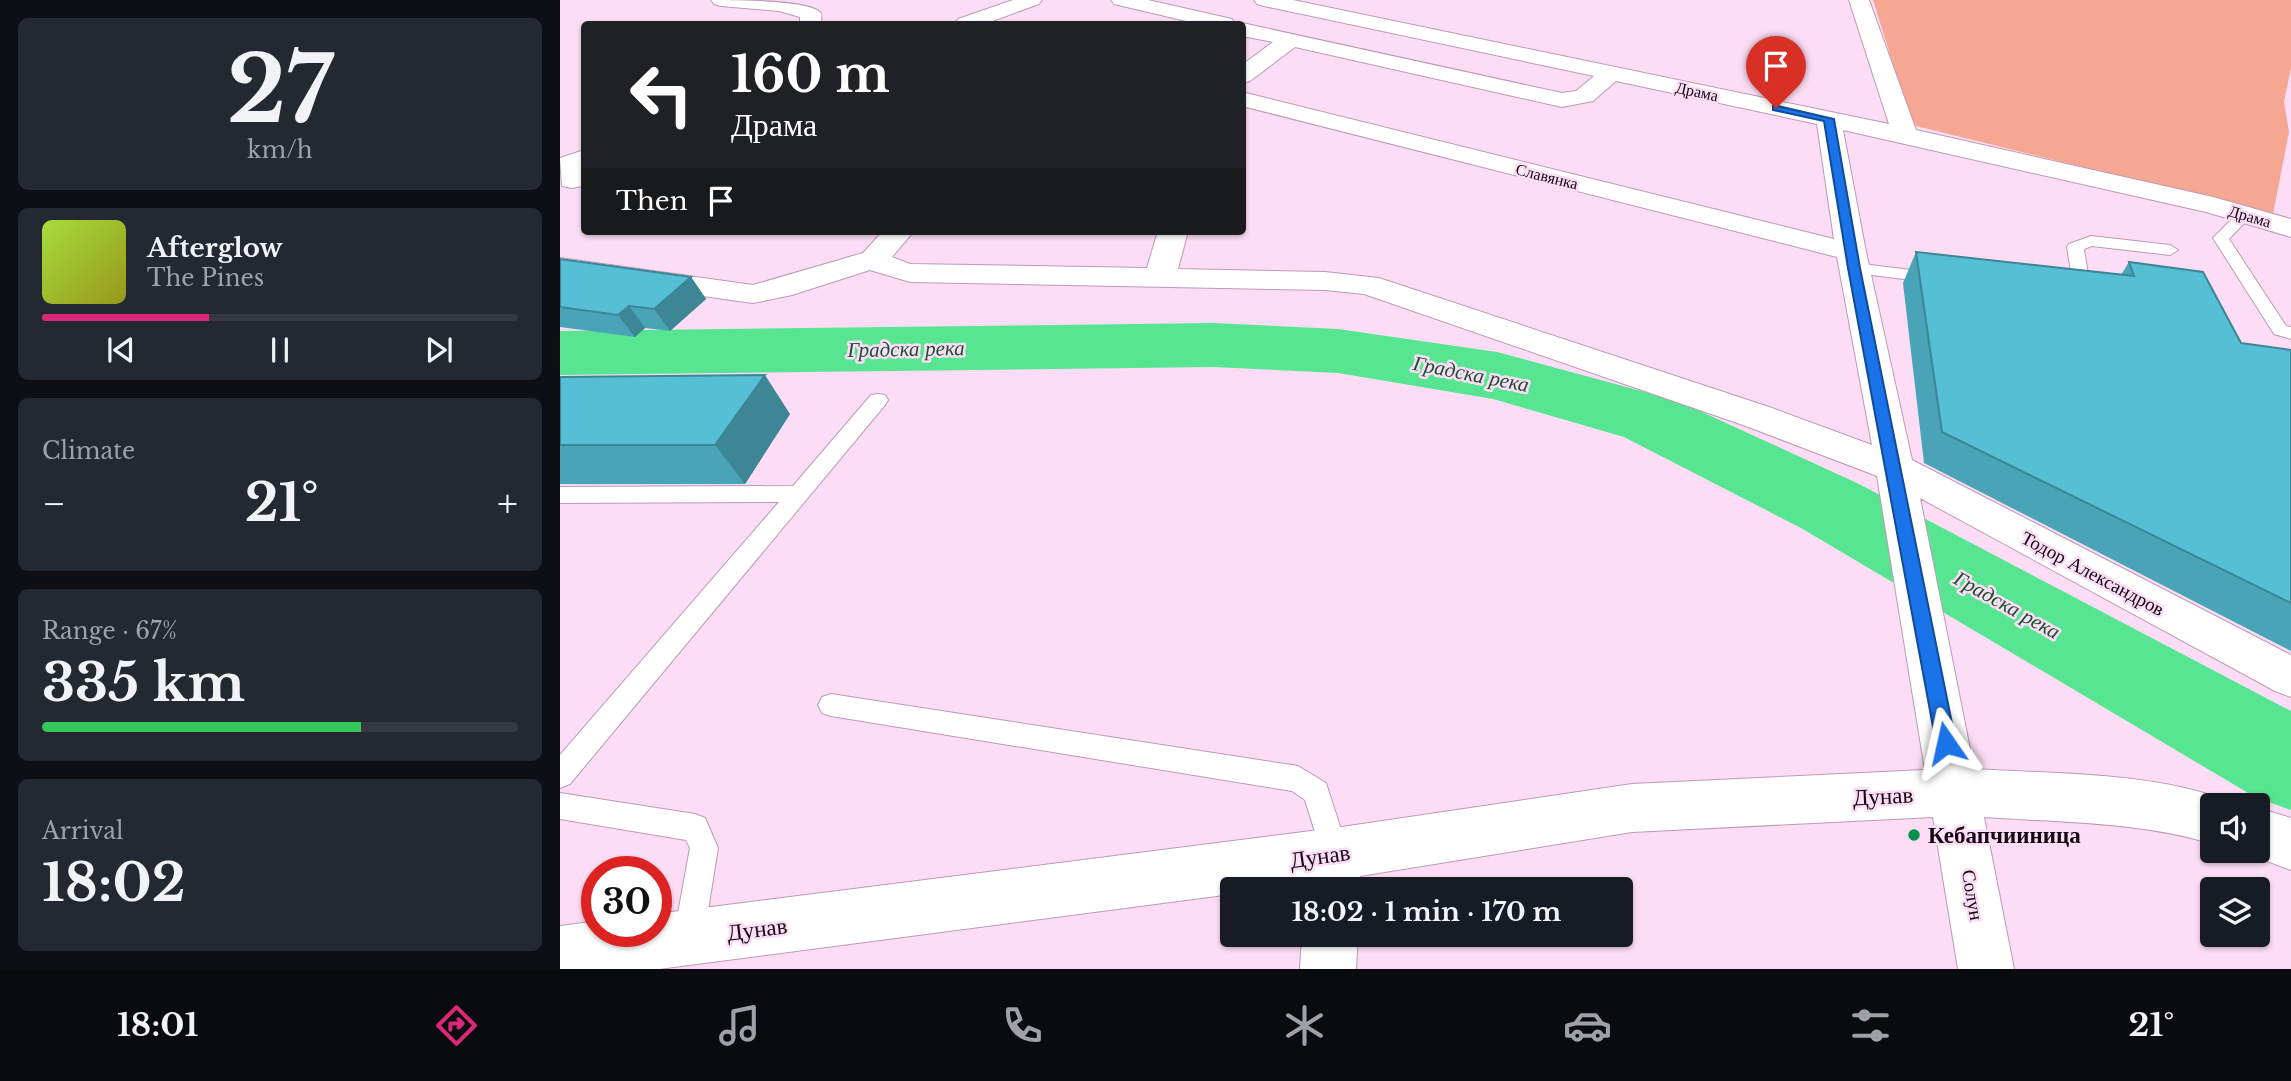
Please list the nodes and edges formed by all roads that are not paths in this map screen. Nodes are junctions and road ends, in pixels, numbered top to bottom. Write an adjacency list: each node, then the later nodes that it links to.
1 (721, 0): 6 (street)
2 (1032, 0): 7 (street)
3 (1121, 0): 8 (street)
4 (1264, 0): 12 (street, Драма)
5 (1859, 0): 15 (street)
6 (810, 21)
7 (974, 21)
8 (1211, 21)
9 (1246, 30): 10 (street)
10 (1291, 40): 11 (street); 12 (street)
11 (1246, 73)
12 (1611, 73): 14 (street, Драма)
13 (1246, 100): 22 (street, Славянка)
14 (1829, 119): 15 (street, Драма); 22 (street, Солун)
15 (1905, 135): 16 (street, Драма)
16 (2245, 214): 17 (street, Драма); 27 (lane)
17 (2291, 228)
18 (895, 235): 21 (street)
19 (1172, 235): 24 (street)
20 (2170, 250): 26 (lane)
21 (874, 259): 23 (street); 24 (street, Тодор Александров)
22 (1853, 260): 25 (lane); 29 (street, Солун)
23 (560, 267)
24 (1160, 278): 29 (street, Тодор Александров)
25 (1947, 279)
26 (2053, 291)
27 (2291, 333)
28 (878, 400): 30 (lane)
29 (1895, 468): 32 (street, Тодор Александров); 35 (street, Солун)
30 (798, 494): 31 (lane); 34 (lane)
31 (560, 495)
32 (2291, 677)
33 (831, 705): 40 (lane)
34 (560, 775)
35 (1956, 792): 37 (street); 40 (street, Дунав); 45 (street, Солун)
36 (560, 806): 41 (lane)
37 (2200, 815)
38 (2270, 837): 39 (street)
39 (2291, 844)
40 (1334, 872): 41 (street, Дунав)
41 (689, 937): 43 (street, Дунав)
42 (1329, 947): 44 (street)
43 (560, 954)
44 (1328, 969)
45 (1986, 969)

